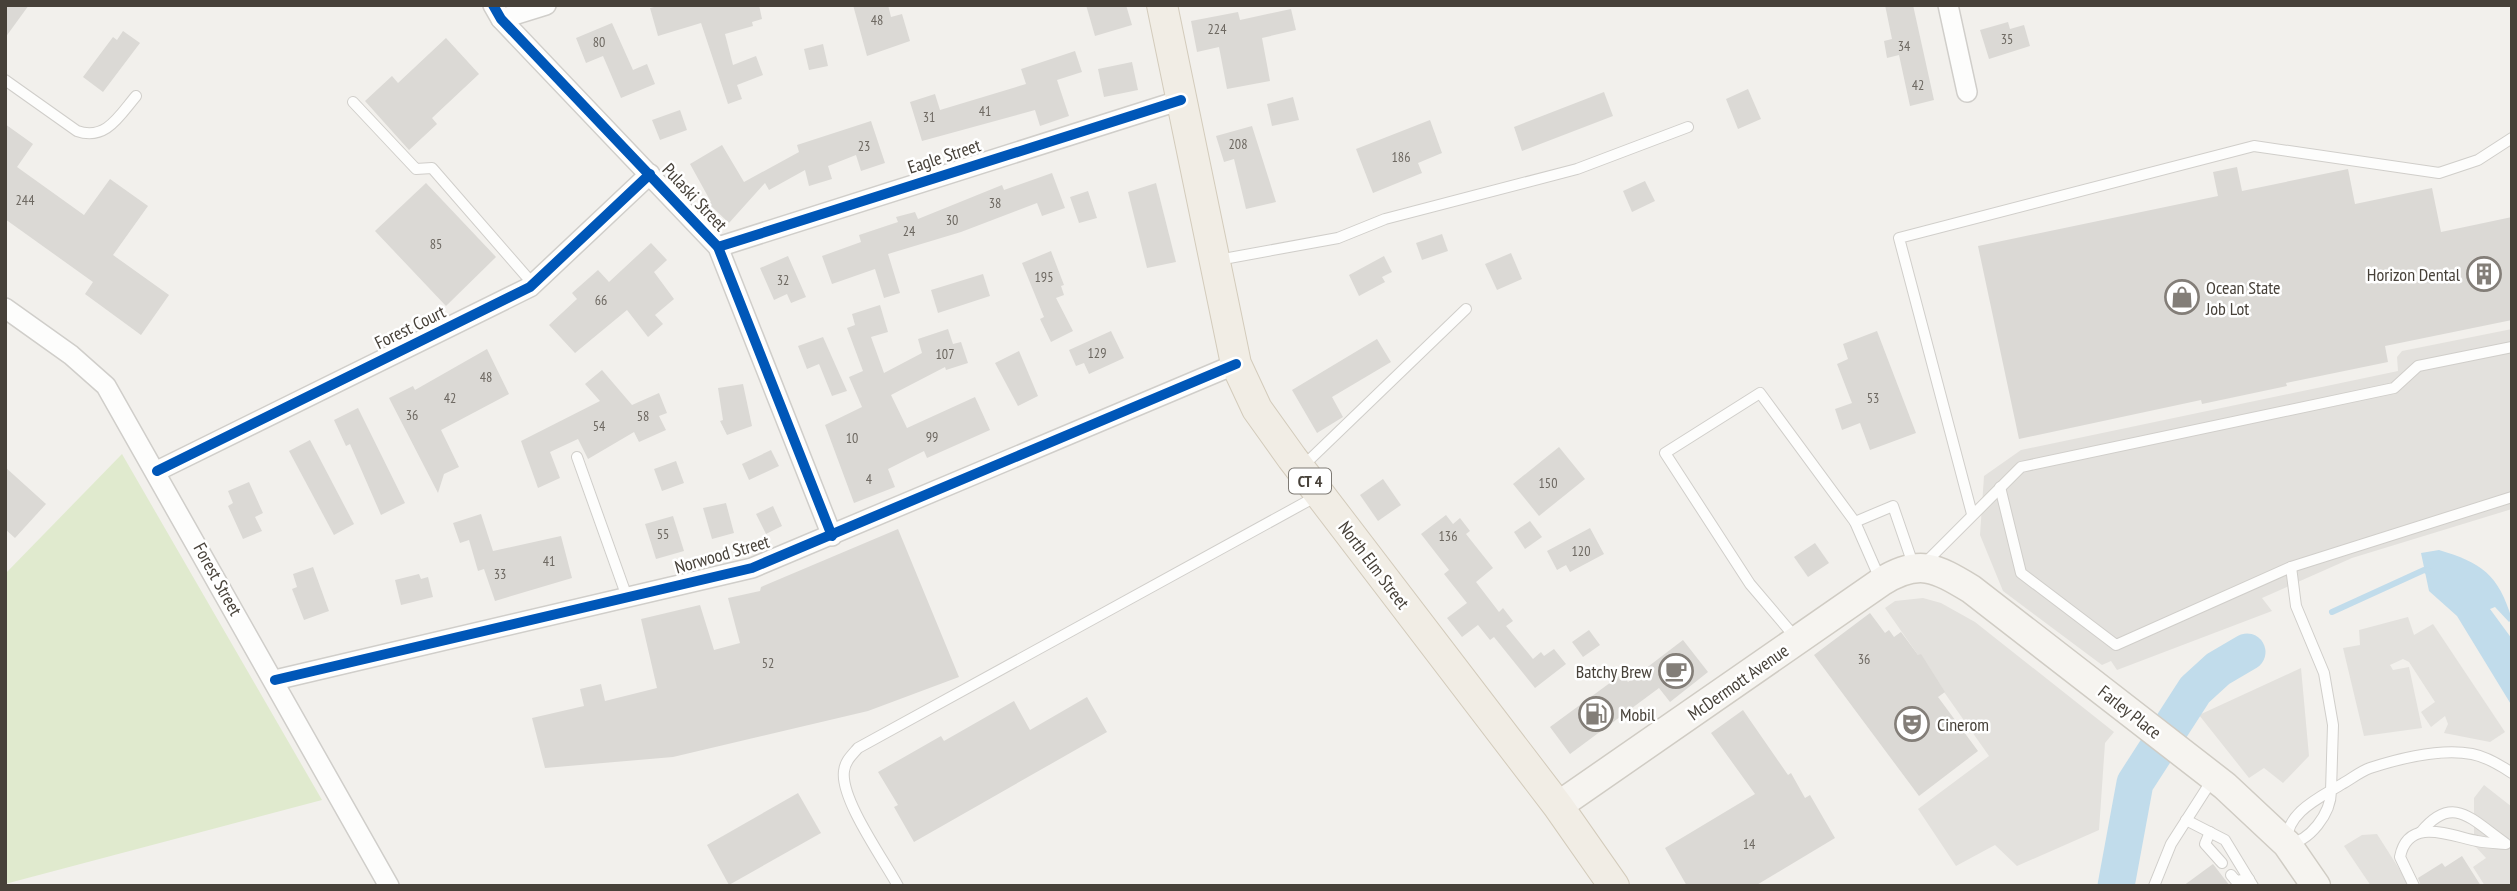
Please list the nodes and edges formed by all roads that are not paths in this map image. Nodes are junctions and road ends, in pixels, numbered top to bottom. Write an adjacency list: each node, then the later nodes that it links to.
1 (545, 5): 4 (street)
2 (1162, 5): 8 (main road, North Elm Street / CT 4)
3 (1948, 5): 6 (street)
4 (497, 12): 12 (street, Pulaski Street)
5 (5, 80): 7 (lane)
6 (1967, 92)
7 (136, 96)
8 (1181, 100): 13 (street, Eagle Street); 14 (main road, North Elm Street / CT 4)
9 (353, 102): 15 (lane)
10 (1688, 127): 14 (lane)
11 (2512, 138): 26 (lane)
12 (650, 174): 13 (street, Pulaski Street); 15 (street, Forest Court)
13 (718, 247): 28 (street, Pulaski Street)
14 (1214, 261): 19 (main road, North Elm Street / CT 4)
15 (533, 284): 22 (street, Forest Court)
16 (5, 307): 22 (street, Forest Street)
17 (1465, 309): 21 (lane)
18 (2512, 347): 23 (lane)
19 (1236, 364): 21 (main road, North Elm Street / CT 4); 28 (street, Norwood Street)
20 (577, 457): 32 (lane)
21 (1300, 469): 24 (main road, North Elm Street / CT 4)
22 (157, 471): 34 (street, Forest Street)
23 (2000, 487): 26 (lane); 30 (lane)
24 (1321, 495): 38 (main road, North Elm Street / CT 4); 47 (lane)
25 (2512, 498): 30 (lane)
26 (1972, 514): 29 (lane)
27 (1855, 522): 29 (lane); 31 (lane); 33 (lane)
28 (832, 536): 32 (street, Norwood Street)
29 (1918, 567): 31 (main road, McDermott Avenue); 36 (main road, Farley Place)
30 (2291, 567): 37 (lane)
31 (1881, 582): 33 (main road, McDermott Avenue)
32 (627, 597): 34 (street, Norwood Street)
33 (1797, 640): 38 (main road, McDermott Avenue)
34 (275, 680): 46 (street, Forest Street)
35 (2512, 773): 37 (lane)
36 (2214, 777): 39 (lane); 42 (main road, Farley Place)
37 (2331, 791): 42 (lane); 42 (lane)
38 (1558, 806): 48 (main road, North Elm Street / CT 4)
39 (2186, 820): 40 (lane); 49 (lane)
40 (2210, 832): 43 (lane); 45 (lane)
41 (2421, 832): 41 (lane); 51 (lane)
42 (2287, 844): 50 (main road, Farley Place)
43 (2222, 863)
44 (2231, 875): 45 (lane)
45 (2251, 882)
46 (389, 886)
47 (898, 886)
48 (1614, 886)
49 (2154, 886)
50 (2316, 886)
51 (2414, 886)

